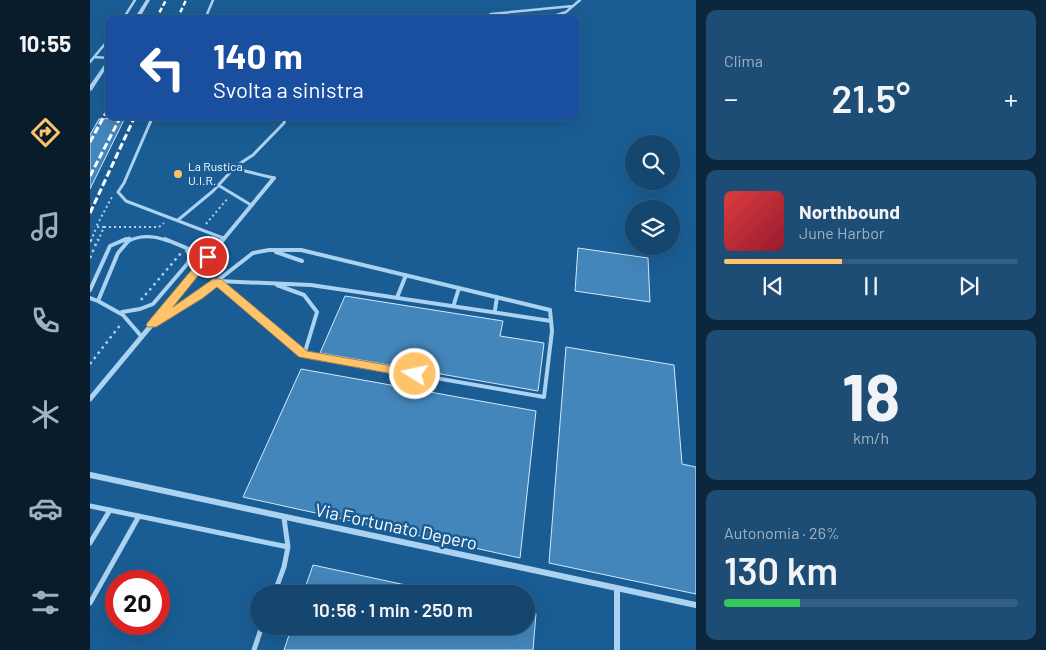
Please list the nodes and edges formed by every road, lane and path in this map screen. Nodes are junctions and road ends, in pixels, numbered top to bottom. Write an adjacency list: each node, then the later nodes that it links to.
1 (135, 0): 6 (lane)
2 (148, 0): 7 (street)
3 (213, 0): 8 (lane)
4 (580, 0): 5 (lane)
5 (573, 6): 9 (lane); 10 (lane)
6 (126, 15)
7 (139, 15)
8 (207, 15)
9 (489, 15)
10 (557, 15)
11 (105, 42): 12 (lane)
12 (92, 57): 13 (lane); 14 (lane)
13 (105, 59)
14 (90, 62)
15 (105, 65): 16 (street)
16 (90, 89)
17 (151, 120): 22 (lane)
18 (286, 120): 19 (lane)
19 (236, 166): 20 (lane); 21 (lane)
20 (274, 178): 24 (street)
21 (218, 185): 23 (lane); 26 (lane)
22 (118, 192): 25 (lane); 27 (path)
23 (232, 194): 24 (lane); 29 (path)
24 (251, 205): 31 (street)
25 (171, 218): 26 (lane); 28 (path)
26 (178, 220): 29 (lane)
27 (96, 227): 28 (path); 32 (path)
28 (104, 227): 36 (path)
29 (201, 230): 31 (lane)
30 (131, 237): 33 (lane); 42 (lane); 46 (lane)
31 (223, 238): 35 (street)
32 (90, 242)
33 (186, 248): 35 (lane); 48 (path); 48 (lane)
34 (268, 250): 37 (lane); 38 (lane); 39 (lane)
35 (208, 257): 53 (street)
36 (90, 258)
37 (302, 261)
38 (406, 275): 41 (lane); 43 (lane)
39 (217, 281): 40 (lane); 53 (lane); 55 (lane)
40 (274, 284): 52 (lane); 55 (lane)
41 (459, 288): 44 (lane); 47 (lane)
42 (90, 290)
43 (398, 295)
44 (498, 297): 49 (lane); 52 (lane)
45 (90, 298): 46 (lane)
46 (98, 301): 50 (lane)
47 (454, 304)
48 (132, 310): 50 (lane)
49 (495, 310)
50 (122, 312): 51 (lane)
51 (127, 317): 54 (lane); 56 (path)
52 (551, 321): 55 (lane)
53 (152, 325): 54 (street)
54 (142, 337): 57 (street)
55 (304, 354)
56 (90, 364)
57 (90, 399)
58 (90, 475): 62 (street, Via Fortunato Depero)
59 (90, 506): 60 (lane)
60 (110, 510): 61 (lane); 63 (lane)
61 (139, 516): 64 (lane); 67 (lane)
62 (284, 518): 64 (lane); 66 (street, Via Fortunato Depero)
63 (90, 543)
64 (288, 547): 65 (lane)
65 (277, 585)
66 (617, 589): 68 (street, Via Fortunato Depero); 71 (street)
67 (90, 603)
68 (696, 604)
69 (259, 635): 70 (lane)
70 (254, 650)
71 (616, 650)

